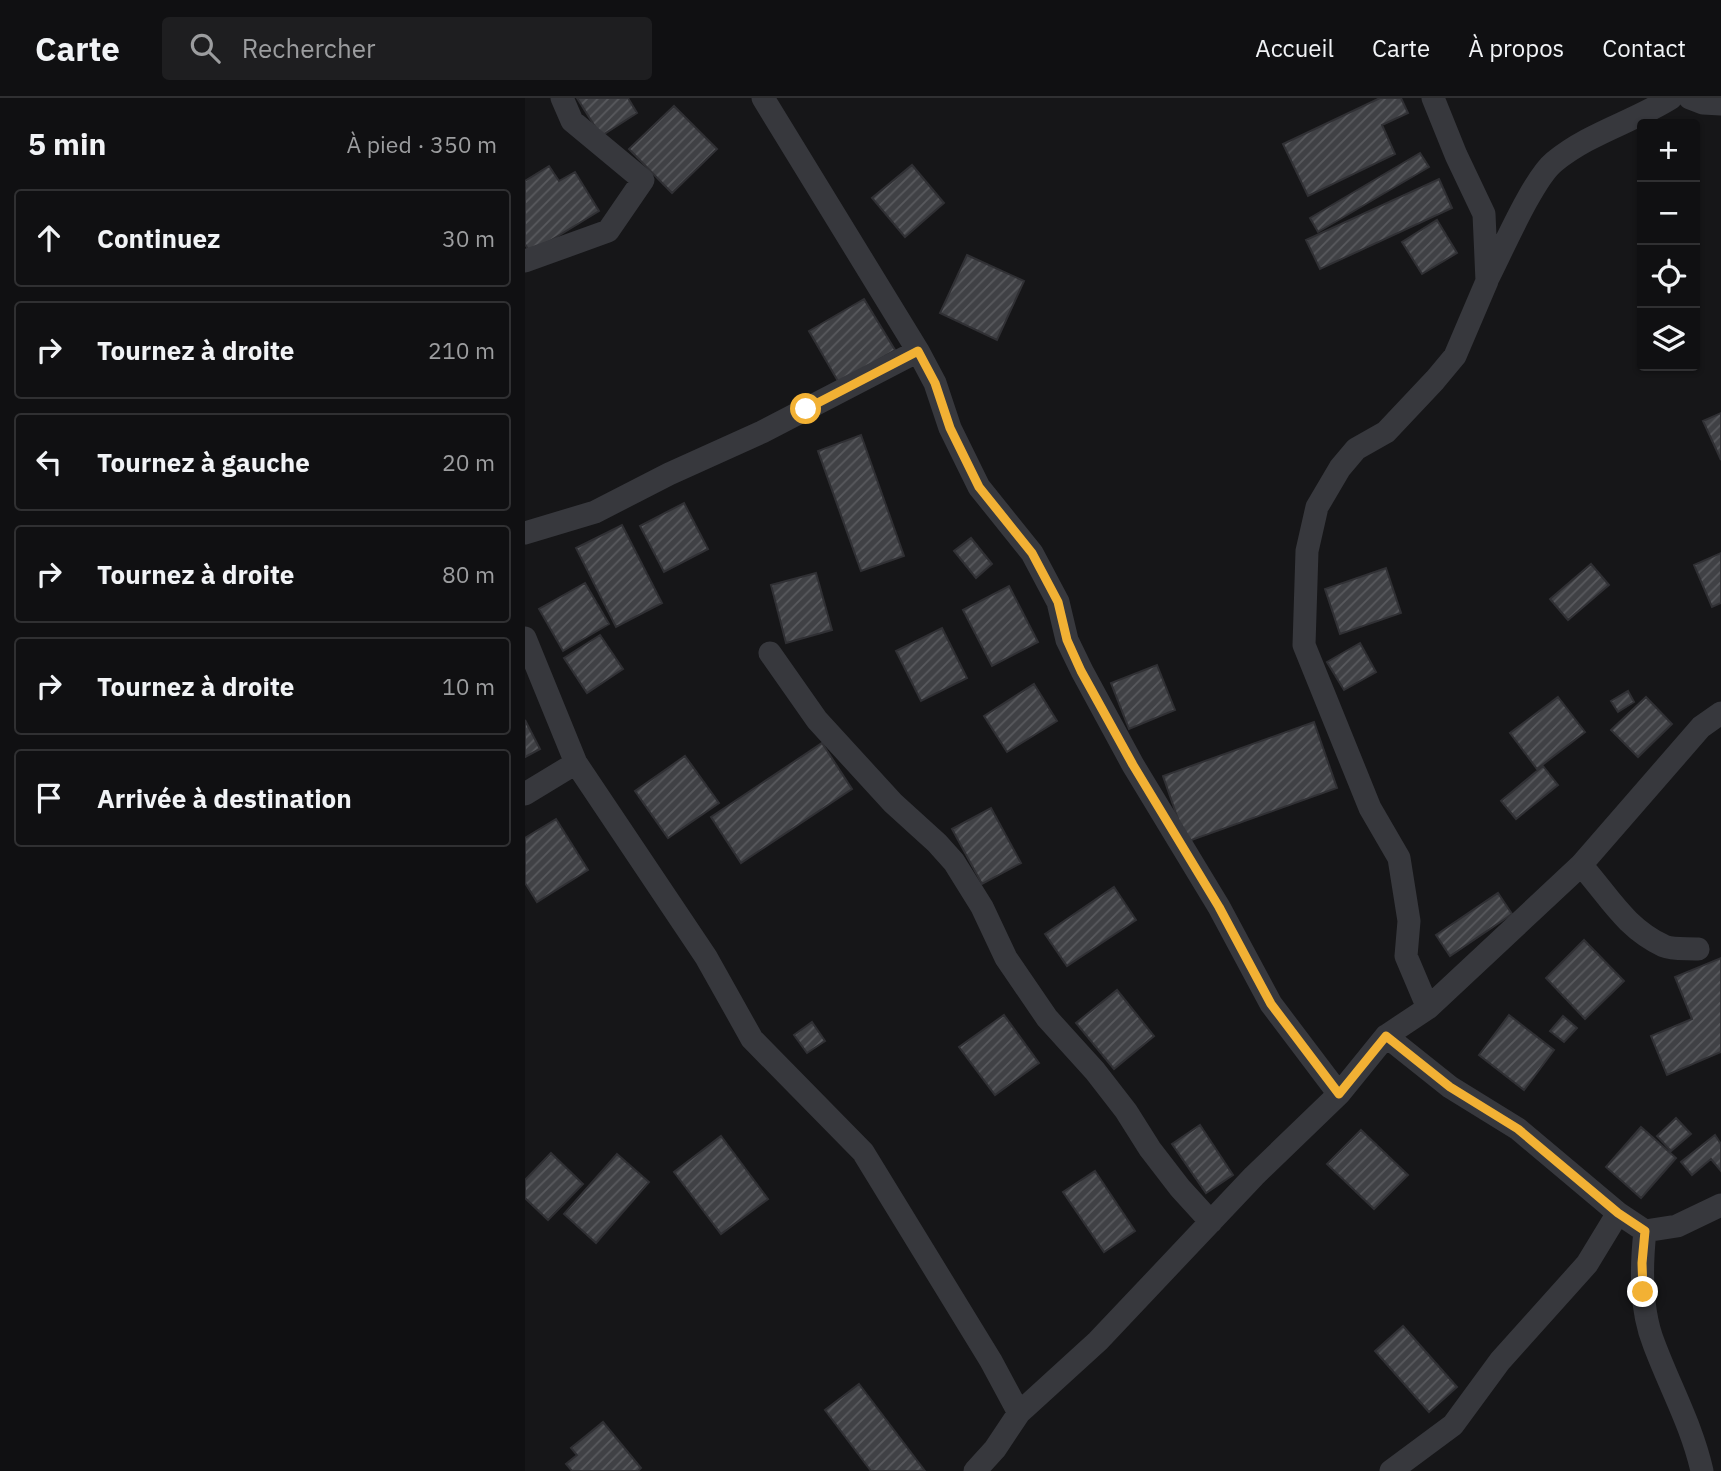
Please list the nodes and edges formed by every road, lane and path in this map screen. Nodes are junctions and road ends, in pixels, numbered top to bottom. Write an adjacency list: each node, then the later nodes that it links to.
1 (562, 98): 7 (street)
2 (763, 98): 9 (street)
3 (1433, 98): 8 (street)
4 (1671, 98): 8 (street)
5 (1690, 98): 6 (street)
6 (1721, 104)
7 (525, 261)
8 (1487, 281): 18 (street)
9 (918, 351): 10 (street); 20 (street)
10 (525, 533)
11 (525, 638): 14 (street)
12 (769, 653): 23 (street)
13 (1721, 713): 16 (street)
14 (576, 763): 15 (street); 25 (street)
15 (525, 794)
16 (1581, 865): 17 (street); 18 (street)
17 (1697, 949)
18 (1428, 1008): 19 (street)
19 (1386, 1036): 20 (street); 22 (street)
20 (1339, 1094): 23 (street)
21 (1721, 1205): 24 (street)
22 (1618, 1213): 24 (street); 27 (street)
23 (1211, 1222): 25 (street)
24 (1645, 1231): 28 (street)
25 (1019, 1413): 26 (street)
26 (975, 1471)
27 (1391, 1471)
28 (1702, 1471)

